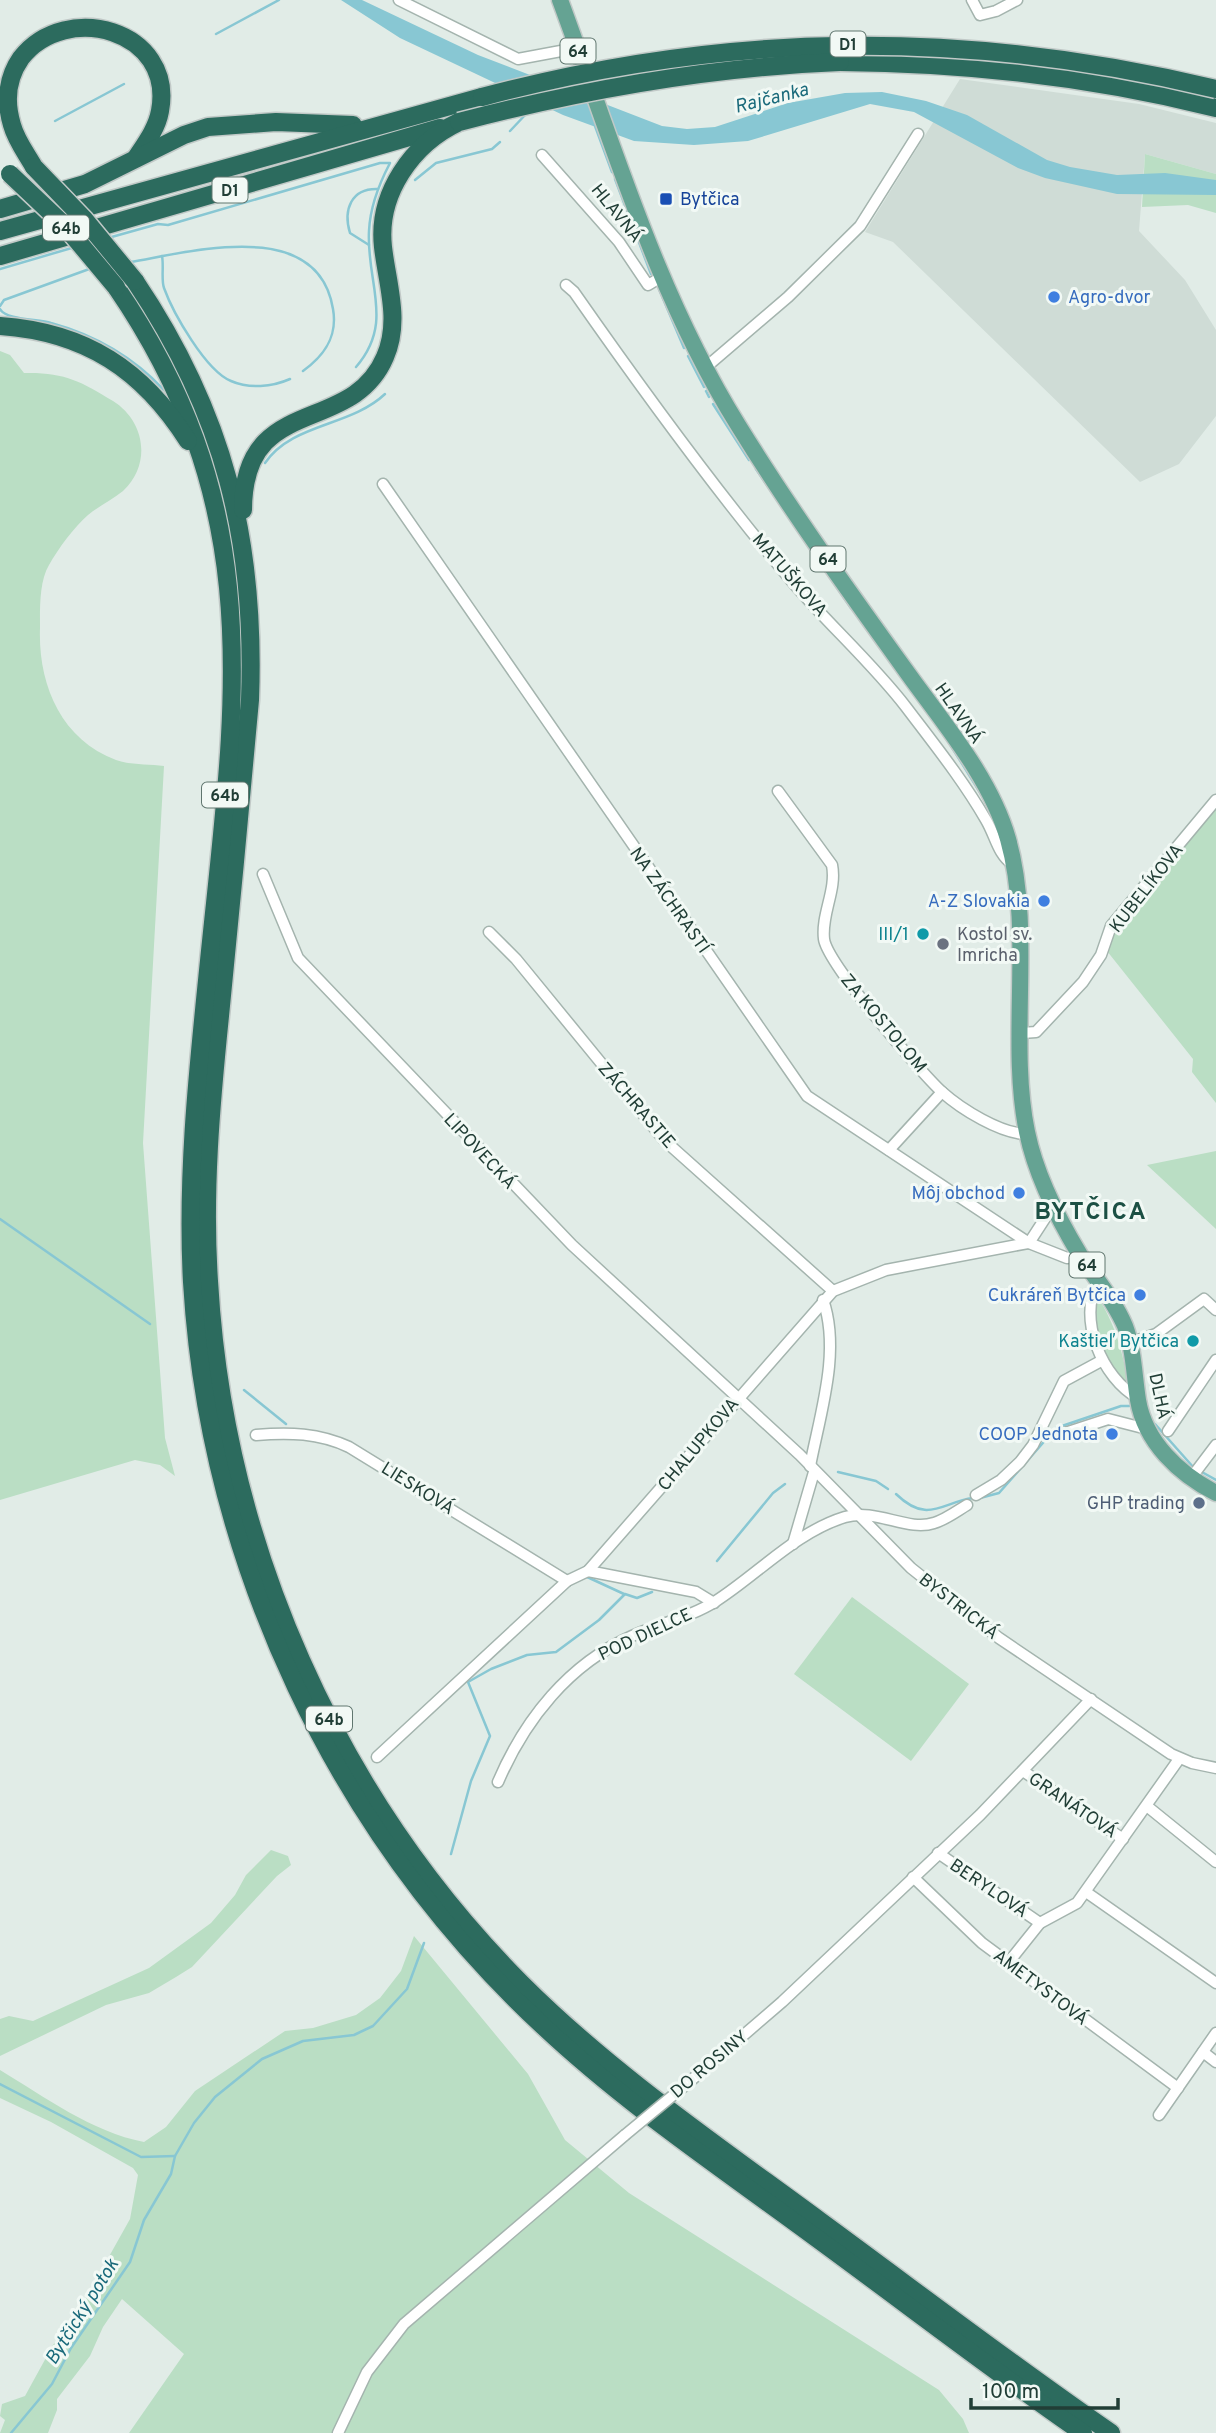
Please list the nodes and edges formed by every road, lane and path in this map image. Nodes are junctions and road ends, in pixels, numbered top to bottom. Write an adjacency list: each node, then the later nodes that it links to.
1 (399, 0): 5 (street)
2 (560, 0): 5 (main road, 64)
3 (972, 0): 4 (street)
4 (1017, 0)
5 (578, 48): 17 (main road, HLAVNÁ / 64)
6 (1216, 89): 9 (highway, D1, bridge)
7 (1216, 107): 8 (highway, D1, bridge)
8 (459, 122): 16 (highway, D1); 23 (highway)
9 (374, 126): 12 (highway); 15 (highway, D1)
10 (918, 134): 20 (street)
11 (542, 155): 17 (street, HLAVNÁ)
12 (136, 158): 14 (highway); 23 (highway, 64b, bridge)
13 (5, 170): 21 (highway, 64b, bridge)
14 (0, 209)
15 (0, 231)
16 (0, 256)
17 (663, 276): 20 (main road, HLAVNÁ / 64)
18 (566, 285): 26 (street, MATUŠKOVA)
19 (0, 326): 21 (highway)
20 (705, 368): 26 (main road, HLAVNÁ / 64)
21 (205, 467): 81 (highway, 64b)
22 (383, 484): 32 (street, NA ZÁCHRASTÍ)
23 (241, 537): 82 (highway, 64b)
24 (779, 791): 30 (street, ZA KOSTOLOM)
25 (1216, 800): 29 (street, KUBELÍKOVA)
26 (1013, 865): 29 (main road, HLAVNÁ / 64)
27 (263, 874): 43 (street, LIPOVECKÁ)
28 (489, 932): 37 (street, ZÁCHRASTIE)
29 (1022, 1033): 31 (main road, HLAVNÁ / 64)
30 (942, 1092): 31 (street, ZA KOSTOLOM); 32 (street)
31 (1027, 1134): 33 (main road, DLHÁ / 64)
32 (889, 1150): 34 (street, NA ZÁCHRASTÍ)
33 (1053, 1206): 34 (street); 35 (main road, DLHÁ / 64)
34 (1028, 1243): 35 (street, NA ZÁCHRASTÍ); 37 (street, CHALUPKOVA)
35 (1081, 1256): 36 (main road, DLHÁ / 64)
36 (1098, 1281): 40 (main road, DLHÁ / 64); 42 (street)
37 (833, 1291): 38 (street, CHALUPKOVA)
38 (823, 1300): 43 (street, CHALUPKOVA); 50 (street)
39 (1216, 1310): 40 (street)
40 (1130, 1343): 44 (main road, DLHÁ / 64)
41 (1216, 1360): 46 (street)
42 (1101, 1361): 44 (street); 53 (street)
43 (737, 1397): 50 (street, BYSTRICKÁ); 57 (street, CHALUPKOVA)
44 (1138, 1398): 45 (main road, DLHÁ / 64)
45 (1147, 1429): 48 (street); 51 (main road, DLHÁ / 64)
46 (1168, 1431)
47 (256, 1435): 58 (street, LIESKOVÁ)
48 (1059, 1435)
49 (1216, 1445): 51 (street)
50 (812, 1469): 55 (street, BYSTRICKÁ); 56 (street)
51 (1195, 1472): 52 (main road, DLHÁ / 64)
52 (1216, 1493)
53 (976, 1495)
54 (967, 1505): 55 (street)
55 (855, 1514): 56 (street, POD DIELCE); 60 (street, BYSTRICKÁ)
56 (793, 1544): 59 (street, POD DIELCE)
57 (587, 1571): 58 (street, CHALUPKOVA); 59 (street)
58 (567, 1581): 61 (street, CHALUPKOVA)
59 (714, 1603): 65 (street, POD DIELCE)
60 (1091, 1699): 62 (street, BYSTRICKÁ); 64 (street, DO ROSINY)
61 (377, 1757)
62 (1179, 1759): 63 (street, BYSTRICKÁ); 66 (street)
63 (1216, 1768)
64 (1023, 1771): 67 (street, GRANÁTOVÁ); 68 (street, DO ROSINY)
65 (498, 1782)
66 (1148, 1807): 67 (street); 69 (street)
67 (1123, 1839): 71 (street)
68 (937, 1853): 70 (street, DO ROSINY); 72 (street, BERYLOVÁ)
69 (1216, 1861)
70 (913, 1877): 73 (street, AMETYSTOVÁ); 80 (street, DO ROSINY, bridge)
71 (1086, 1892): 72 (street); 74 (street)
72 (1041, 1923): 73 (street)
73 (1007, 1963): 78 (street, AMETYSTOVÁ)
74 (1216, 1983)
75 (1216, 2033): 76 (street)
76 (1203, 2052): 77 (street); 78 (street)
77 (1216, 2062)
78 (1178, 2088): 79 (street)
79 (1159, 2115)
80 (338, 2433)
81 (1083, 2433)
82 (1111, 2433)

